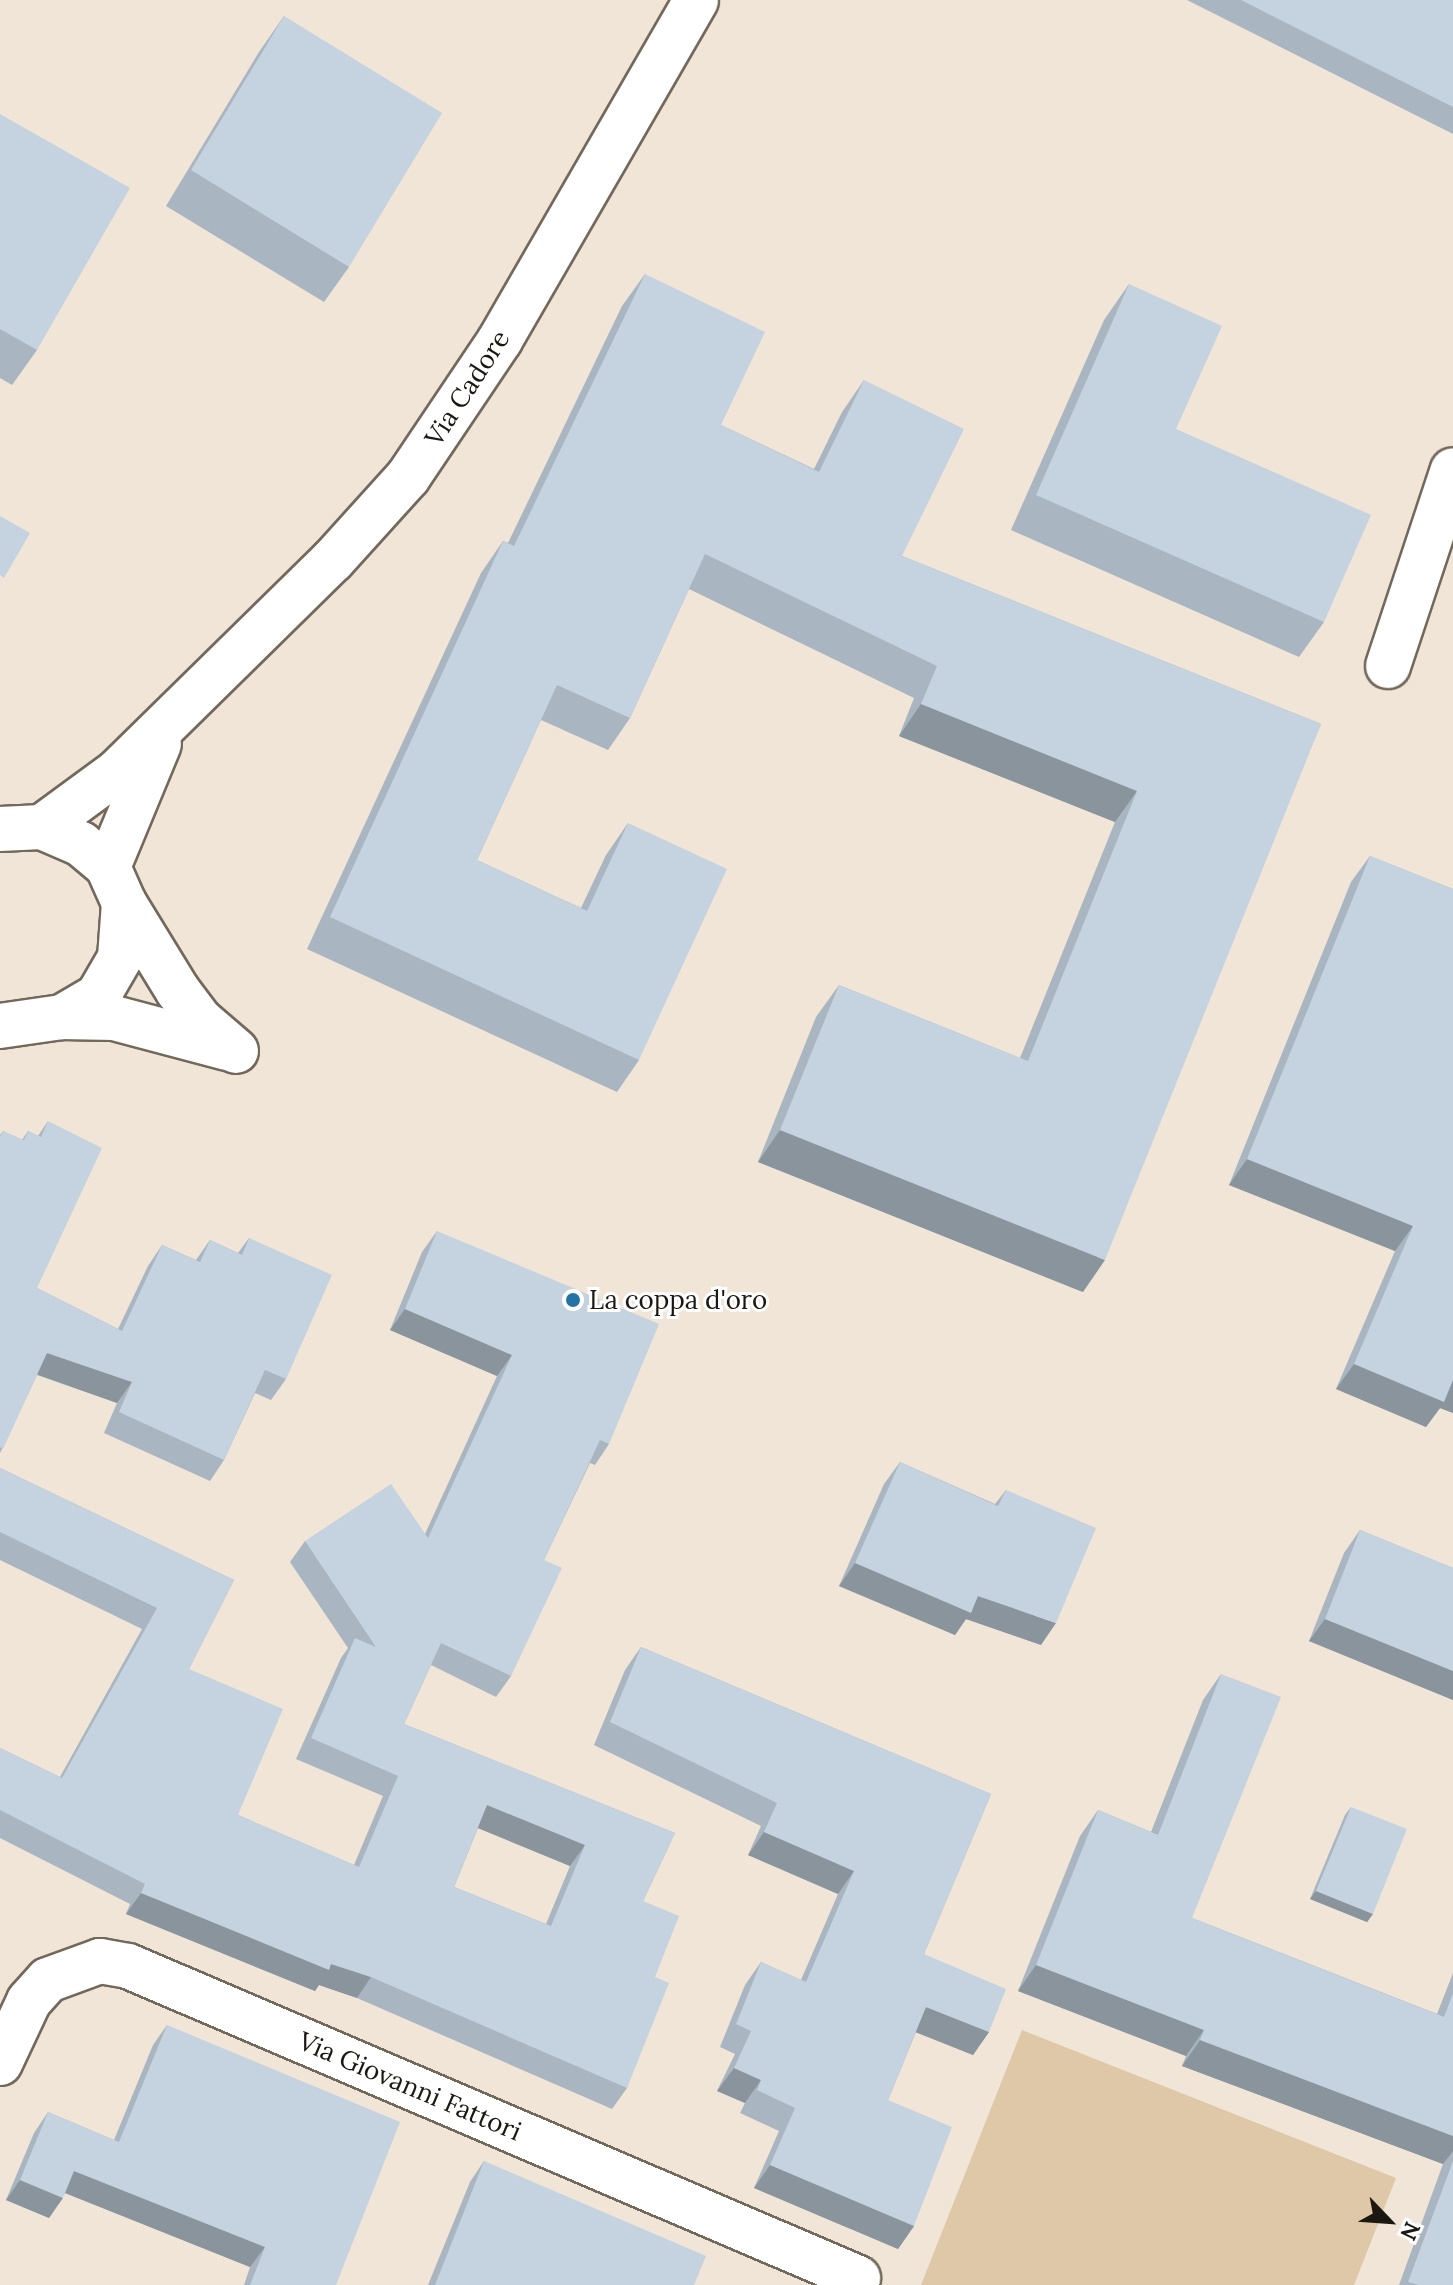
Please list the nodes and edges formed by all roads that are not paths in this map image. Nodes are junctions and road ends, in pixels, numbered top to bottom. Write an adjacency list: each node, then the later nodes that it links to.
1 (696, 0): 4 (street, Via Cadore)
2 (1453, 470): 3 (street)
3 (1388, 666)
4 (168, 723): 5 (street, Via Cadore); 6 (street, Via Cadore)
5 (21, 828): 6 (street)
6 (116, 885): 7 (street, Via Cadore); 7 (street)
7 (62, 1017): 8 (street)
8 (0, 1026)
9 (0, 2063): 10 (street, Via Giovanni Fattori)
10 (858, 2278)

